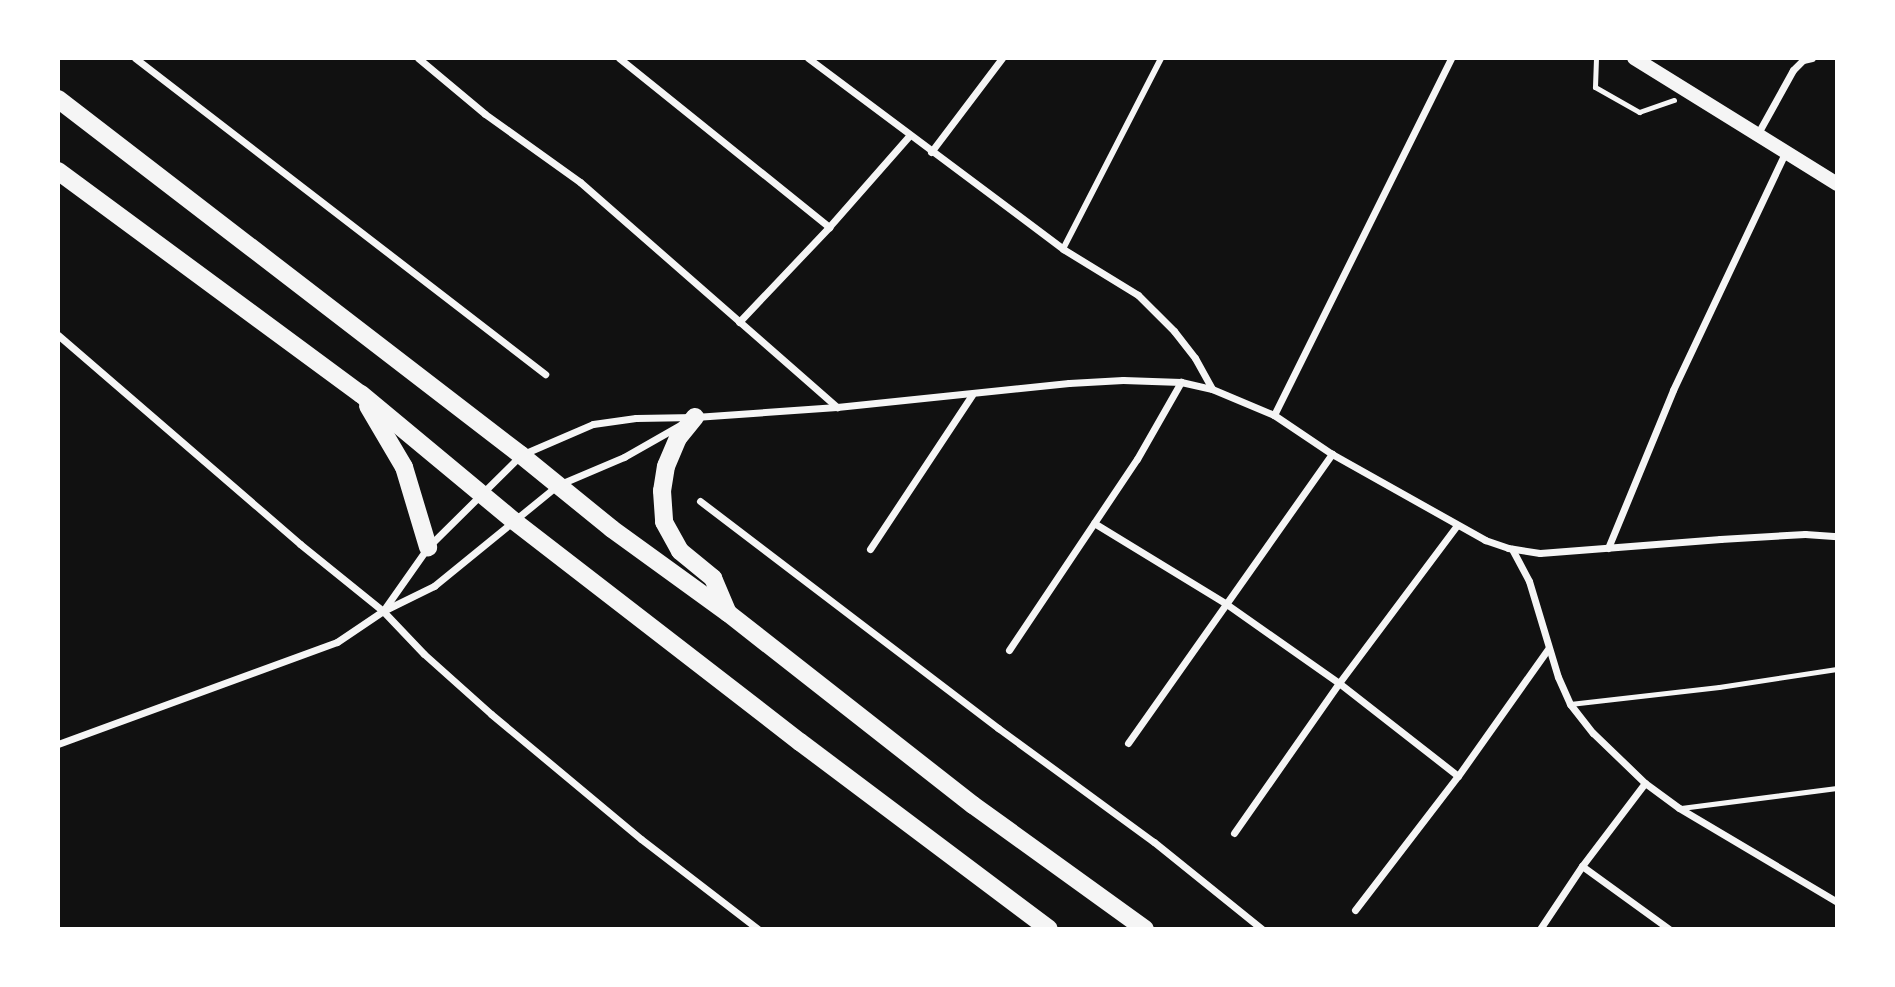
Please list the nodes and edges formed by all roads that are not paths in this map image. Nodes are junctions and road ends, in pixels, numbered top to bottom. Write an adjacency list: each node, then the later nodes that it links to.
1 (135, 58): 23 (street)
2 (418, 58): 21 (street)
3 (619, 58): 19 (street)
4 (808, 58): 14 (street)
5 (1002, 58): 15 (street)
6 (1161, 58): 20 (street)
7 (1451, 58): 29 (street)
8 (1597, 58): 12 (lane)
9 (1634, 58): 13 (main road)
10 (1812, 58): 13 (street)
11 (58, 99): 32 (main road)
12 (1674, 100)
13 (1756, 135): 16 (main road)
14 (909, 136): 15 (street); 19 (street)
15 (931, 152): 20 (street)
16 (1785, 153): 18 (main road); 41 (street)
17 (58, 171): 26 (main road)
18 (1837, 184)
19 (829, 227): 21 (street)
20 (1063, 249): 25 (street)
21 (739, 322): 28 (street)
22 (58, 335): 45 (street)
23 (545, 374)
24 (1181, 382): 25 (street); 27 (street); 37 (street)
25 (1212, 389): 29 (street)
26 (361, 394): 34 (main road); 40 (main road)
27 (972, 395): 28 (street); 42 (street)
28 (837, 407): 30 (street)
29 (1274, 415): 31 (street)
30 (695, 417): 32 (street); 33 (street); 46 (main road)
31 (1332, 454): 38 (street); 44 (street)
32 (521, 455): 33 (main road); 34 (street)
33 (558, 485): 36 (street); 46 (main road)
34 (480, 493): 36 (main road); 40 (street)
35 (700, 501): 65 (street)
36 (514, 521): 45 (street); 63 (main road)
37 (1094, 523): 44 (street); 48 (street)
38 (1457, 525): 43 (street); 50 (street)
39 (1837, 536): 41 (street)
40 (428, 547): 45 (street)
41 (1608, 548): 43 (street)
42 (870, 549)
43 (1512, 549): 47 (street)
44 (1225, 603): 50 (street); 52 (street)
45 (383, 611): 53 (street); 62 (street)
46 (728, 613): 64 (main road)
47 (1548, 649): 51 (street); 54 (street)
48 (1009, 650)
49 (1837, 669): 51 (lane)
50 (1339, 683): 54 (street); 58 (street)
51 (1570, 704): 55 (street)
52 (1128, 743)
53 (58, 744)
54 (1458, 776): 61 (street)
55 (1645, 783): 57 (street); 59 (street)
56 (1837, 788): 57 (lane)
57 (1679, 808): 60 (street)
58 (1234, 833)
59 (1582, 866): 66 (street); 67 (street)
60 (1837, 902)
61 (1355, 910)
62 (758, 929)
63 (1049, 929)
64 (1145, 929)
65 (1262, 929)
66 (1540, 929)
67 (1669, 929)

